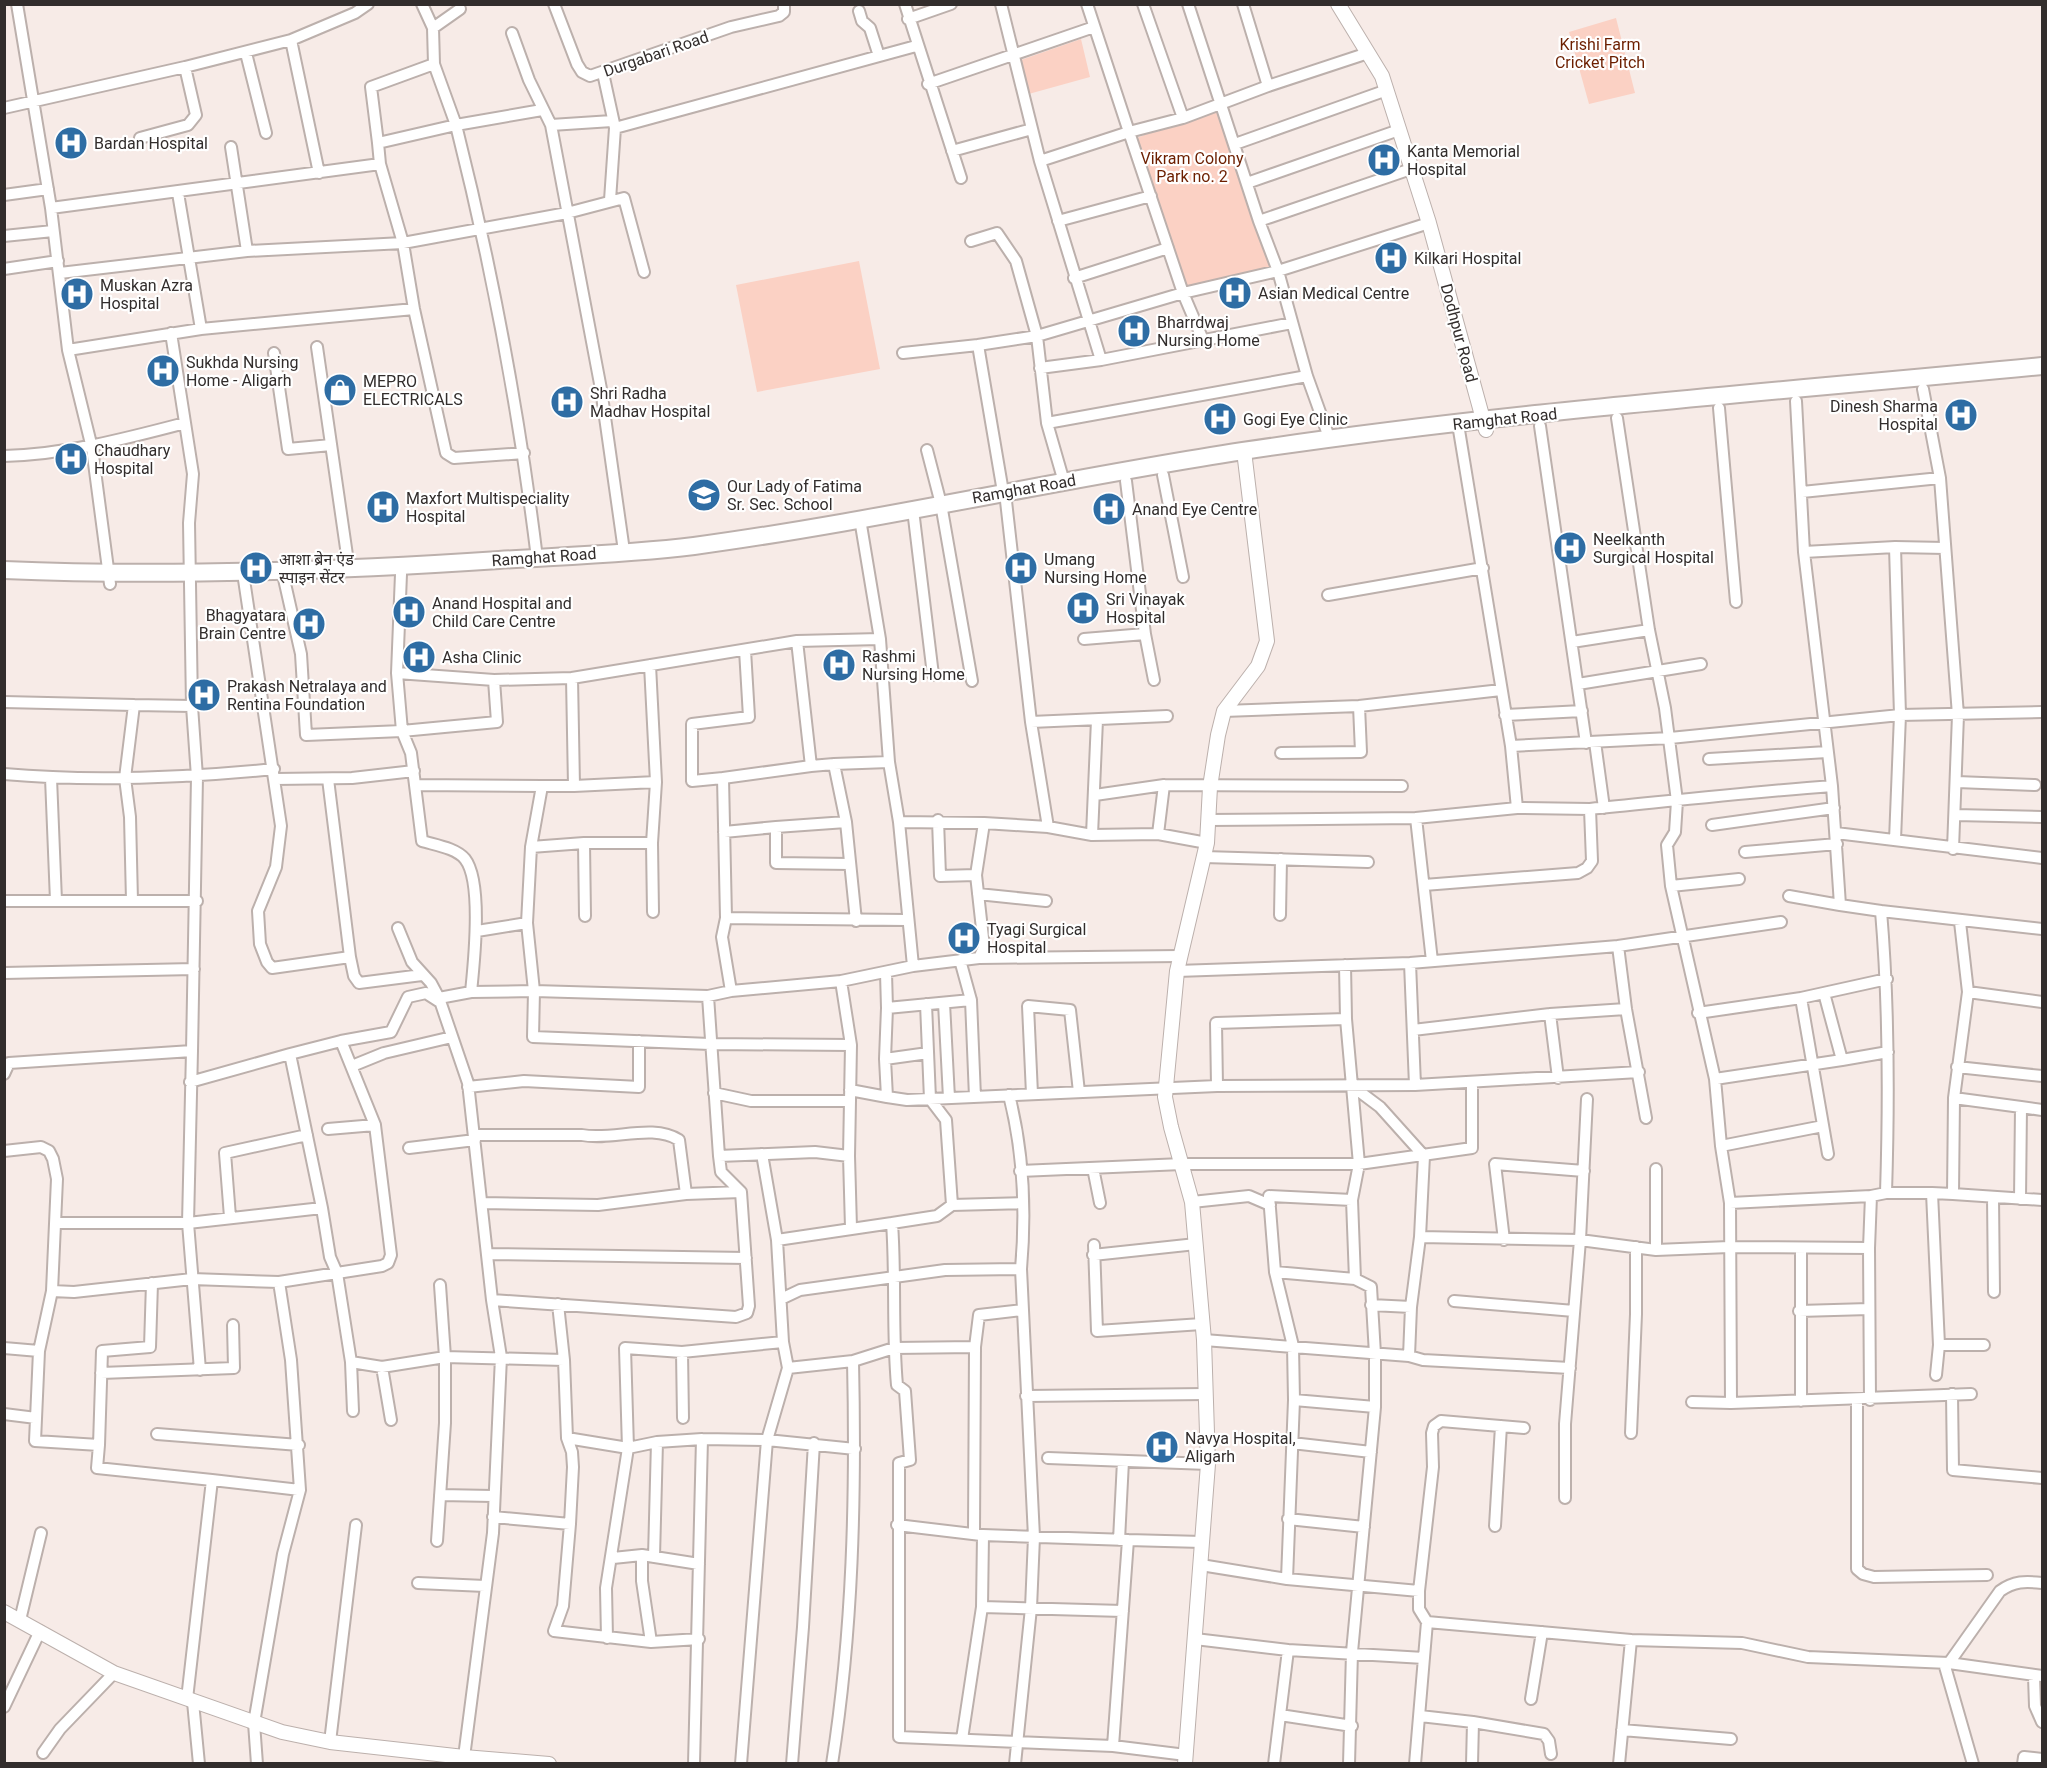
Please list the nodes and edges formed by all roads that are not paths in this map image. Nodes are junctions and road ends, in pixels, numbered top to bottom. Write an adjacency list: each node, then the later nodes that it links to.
1 (17, 4): 32 (street)
2 (368, 4): 20 (street)
3 (422, 4): 18 (street)
4 (784, 4): 28 (street, Durgabari Road)
5 (905, 4): 16 (street)
6 (951, 4): 16 (street)
7 (1001, 4): 25 (street)
8 (1087, 4): 17 (street)
9 (1143, 4): 36 (street)
10 (1188, 4): 33 (street)
11 (1243, 4): 30 (street)
12 (1338, 4): 23 (street, Dodhpur Road)
13 (556, 5): 28 (street, Durgabari Road)
14 (463, 6): 18 (street)
15 (859, 11): 24 (street)
16 (908, 19): 21 (street)
17 (1094, 27): 25 (street); 42 (street)
18 (433, 28): 26 (street)
19 (512, 33): 35 (street)
20 (291, 40): 22 (street); 52 (street)
21 (916, 46): 24 (street); 29 (street)
22 (246, 53): 27 (street); 43 (street)
23 (1368, 54): 30 (street); 31 (street, Dodhpur Road)
24 (879, 56): 37 (street)
25 (1013, 56): 29 (street); 40 (street)
26 (434, 64): 38 (street); 45 (street)
27 (185, 67): 32 (street); 44 (street)
28 (603, 73): 37 (street)
29 (928, 84): 48 (street)
30 (1268, 86): 33 (street)
31 (1387, 90): 41 (street, Dodhpur Road); 46 (street)
32 (33, 102): 34 (street); 56 (street)
33 (1222, 103): 36 (street); 46 (street)
34 (4, 108)
35 (542, 110): 38 (street); 39 (street)
36 (1184, 118): 42 (street)
37 (613, 124): 39 (street); 60 (street)
38 (456, 125): 45 (street); 66 (street)
39 (550, 125): 62 (street)
40 (1032, 129): 48 (street); 49 (street)
41 (1399, 130): 51 (street, Dodhpur Road); 54 (street)
42 (1129, 132): 49 (street); 59 (street)
43 (266, 133)
44 (140, 138)
45 (378, 143): 50 (street)
46 (1235, 144): 54 (street)
47 (231, 147): 55 (street)
48 (952, 151): 53 (street)
49 (1040, 161): 64 (street)
50 (380, 164): 52 (street); 70 (street)
51 (1412, 169): 63 (street); 65 (street, Dodhpur Road)
52 (319, 173): 55 (street)
53 (961, 177)
54 (1247, 183): 63 (street)
55 (237, 185): 57 (street); 72 (street)
56 (48, 189): 58 (street); 61 (street)
57 (178, 193): 61 (street); 73 (street)
58 (4, 195)
59 (1151, 196): 64 (street); 71 (street)
60 (610, 200): 62 (street); 77 (street)
61 (51, 208): 67 (street)
62 (567, 213): 66 (street); 125 (street)
63 (1258, 221): 76 (street)
64 (1058, 222): 79 (street)
65 (1429, 223): 76 (street); 104 (street, Dodhpur Road)
66 (482, 229): 70 (street); 111 (street)
67 (54, 231): 68 (street); 74 (street)
68 (4, 236)
69 (971, 241): 86 (street)
70 (403, 243): 72 (street); 81 (street)
71 (1168, 248): 79 (street); 80 (street)
72 (247, 250): 73 (street)
73 (189, 258): 78 (street); 84 (street)
74 (58, 261): 75 (street); 78 (street)
75 (4, 269)
76 (1278, 271): 80 (street); 83 (street)
77 (644, 272)
78 (60, 273): 90 (street)
79 (1074, 278): 82 (street)
80 (1183, 293): 82 (street); 87 (street)
81 (414, 309): 84 (street); 111 (street)
82 (1086, 320): 86 (street); 93 (street)
83 (1292, 323): 87 (street); 96 (street)
84 (201, 329): 85 (street)
85 (171, 333): 90 (street); 102 (street)
86 (1037, 336): 88 (street); 95 (street)
87 (1203, 340): 93 (street)
88 (978, 345): 92 (street); 119 (street)
89 (316, 347): 108 (street)
90 (68, 350): 109 (street)
91 (274, 353): 108 (street)
92 (903, 353)
93 (1101, 360): 95 (street)
94 (2043, 366): 104 (main road, Ramghat Road)
95 (1040, 368): 103 (street)
96 (1307, 376): 103 (street); 107 (street)
97 (2043, 378): 98 (main road, Ramghat Road)
98 (1923, 389): 99 (main road, Ramghat Road); 115 (street)
99 (1796, 401): 100 (main road, Ramghat Road); 118 (street)
100 (1719, 408): 101 (main road, Ramghat Road); 139 (street)
101 (1617, 418): 105 (main road, Ramghat Road); 140 (street)
102 (185, 423): 109 (street); 134 (street)
103 (1047, 423): 116 (street)
104 (1484, 426): 105 (main road, Ramghat Road); 106 (main road, Ramghat Road)
105 (1540, 426): 145 (street)
106 (1458, 429): 107 (main road, Ramghat Road); 113 (main road, Ramghat Road); 128 (street)
107 (1330, 440): 113 (main road, Ramghat Road)
108 (331, 445): 129 (street)
109 (92, 448): 112 (street); 135 (street)
110 (927, 450): 120 (street)
111 (524, 453): 127 (street)
112 (4, 456)
113 (1245, 456): 114 (main road, Ramghat Road); 116 (main road, Ramghat Road); 162 (street)
114 (1163, 475): 117 (main road, Ramghat Road); 133 (street)
115 (1940, 478): 118 (street); 124 (street)
116 (1064, 482): 119 (main road, Ramghat Road)
117 (1126, 482): 119 (main road, Ramghat Road); 141 (street)
118 (1802, 492): 126 (street)
119 (1004, 497): 120 (main road, Ramghat Road); 170 (street)
120 (941, 508): 121 (main road, Ramghat Road); 122 (main road, Ramghat Road); 155 (street)
121 (915, 518): 122 (main road, Ramghat Road); 151 (street)
122 (861, 524): 125 (main road, Ramghat Road); 131 (main road, Ramghat Road); 142 (street)
123 (1895, 547): 124 (street); 126 (street); 166 (street)
124 (1945, 548): 167 (street)
125 (624, 551): 127 (main road, Ramghat Road)
126 (1804, 552): 171 (street)
127 (537, 558): 129 (main road, Ramghat Road)
128 (1483, 568): 138 (street); 157 (street)
129 (349, 569): 132 (main road, Ramghat Road)
130 (4, 570): 135 (main road, Ramghat Road)
131 (401, 574): 136 (main road, Ramghat Road); 150 (street)
132 (243, 577): 134 (main road, Ramghat Road); 136 (main road, Ramghat Road); 184 (street)
133 (1183, 577)
134 (192, 578): 135 (main road, Ramghat Road); 160 (street)
135 (109, 579): 137 (main road, Ramghat Road)
136 (284, 579): 172 (street)
137 (4, 581)
138 (1328, 595)
139 (1736, 602)
140 (1649, 630): 145 (street); 149 (street)
141 (1145, 634): 143 (street); 154 (street)
142 (880, 639): 144 (street); 179 (street)
143 (1084, 639)
144 (797, 641): 146 (street); 181 (street)
145 (1572, 642): 156 (street)
146 (745, 650): 148 (street); 188 (street)
147 (1701, 664): 149 (street)
148 (650, 665): 152 (street); 190 (street)
149 (1657, 671): 156 (street); 173 (street)
150 (397, 673): 153 (street); 172 (street)
151 (933, 675)
152 (572, 678): 153 (street); 196 (street)
153 (494, 680): 172 (street)
154 (1154, 680)
155 (972, 681)
156 (1578, 684): 163 (street)
157 (1501, 690): 161 (street); 165 (street)
158 (4, 702): 159 (street)
159 (134, 705): 160 (street); 187 (street)
160 (192, 706): 185 (street)
161 (1359, 706): 162 (street); 177 (street)
162 (1224, 711): 199 (street)
163 (1582, 711): 165 (street); 174 (street)
164 (2043, 712): 167 (street)
165 (1505, 715): 175 (street)
166 (1900, 715): 167 (street); 171 (street); 221 (street)
167 (1958, 715): 191 (street)
168 (1167, 716): 169 (street)
169 (1097, 720): 170 (street); 200 (street)
170 (1031, 722): 216 (street)
171 (1823, 723): 173 (street); 176 (street)
172 (402, 731): 182 (street)
173 (1670, 738): 174 (street); 201 (street)
174 (1591, 743): 175 (street); 203 (street)
175 (1511, 746): 202 (street)
176 (1827, 752): 178 (street); 198 (street)
177 (1281, 753)
178 (1709, 759)
179 (889, 762): 180 (street); 212 (street)
180 (834, 764): 181 (street); 211 (street)
181 (811, 766): 188 (street)
182 (414, 771): 189 (street); 192 (street)
183 (4, 774): 186 (street)
184 (275, 774): 185 (street); 189 (street); 261 (street)
185 (198, 777): 187 (street); 242 (street)
186 (51, 778): 187 (street); 240 (street)
187 (125, 778): 241 (street)
188 (723, 778): 217 (street)
189 (328, 779): 261 (street)
190 (656, 782): 196 (street); 223 (street)
191 (1957, 782): 194 (street); 206 (street)
192 (415, 785): 195 (street); 257 (street)
193 (1164, 785): 199 (street); 200 (street); 218 (street)
194 (2035, 785)
195 (542, 786): 196 (street); 225 (street)
196 (574, 786)
197 (1402, 786): 199 (street)
198 (1832, 786): 201 (street); 204 (street)
199 (1210, 787): 210 (street)
200 (1095, 795): 219 (street)
201 (1677, 801): 203 (street); 236 (street)
202 (1517, 808): 205 (street); 208 (street)
203 (1604, 808): 205 (street)
204 (1834, 808): 214 (street); 220 (street)
205 (1590, 809): 235 (street)
206 (1955, 815): 207 (street); 226 (street)
207 (2043, 817)
208 (1416, 818): 210 (street); 235 (street)
209 (939, 820): 212 (street); 213 (street); 233 (street)
210 (1209, 820): 224 (street)
211 (846, 822): 215 (street); 232 (street)
212 (899, 822): 250 (street)
213 (984, 823): 216 (street); 233 (street)
214 (1712, 825)
215 (776, 827): 217 (street); 232 (street)
216 (1048, 827): 219 (street)
217 (724, 832): 249 (street)
218 (1158, 834): 219 (street); 224 (street)
219 (1092, 835)
220 (1836, 839): 221 (street); 227 (street); 244 (street)
221 (1895, 840): 226 (street)
222 (584, 843): 223 (street); 225 (street); 248 (street)
223 (652, 843): 246 (street)
224 (1207, 843): 228 (street)
225 (531, 847): 254 (street)
226 (1953, 849): 229 (street)
227 (1745, 852)
228 (1204, 857): 230 (street); 260 (street)
229 (2043, 858)
230 (1281, 859): 231 (street); 247 (street)
231 (1368, 861)
232 (850, 864): 251 (street)
233 (976, 875): 237 (street)
234 (1739, 879): 236 (street)
235 (1424, 885): 264 (street)
236 (1671, 886): 258 (street)
237 (978, 894): 243 (street); 262 (street)
238 (1789, 896): 244 (street)
239 (4, 901): 240 (street)
240 (56, 901): 241 (street)
241 (132, 901): 242 (street)
242 (197, 901): 268 (street)
243 (1046, 901)
244 (1840, 905): 245 (street)
245 (1881, 911): 252 (street); 273 (street)
246 (653, 912)
247 (1280, 915)
248 (585, 916)
249 (726, 918): 251 (street); 276 (street)
250 (908, 920): 251 (street); 267 (street)
251 (856, 921)
252 (1960, 921): 256 (street); 278 (street)
253 (1781, 922): 258 (street)
254 (527, 923): 257 (street); 275 (street)
255 (398, 928): 272 (street)
256 (2043, 929)
257 (477, 932): 277 (street)
258 (1684, 936): 259 (street); 289 (street)
259 (1618, 946): 264 (street); 288 (street)
260 (1180, 956): 262 (street); 269 (street)
261 (350, 957): 272 (street)
262 (979, 958): 263 (street)
263 (960, 960): 267 (street); 283 (street)
264 (1432, 961): 265 (street)
265 (1410, 963): 266 (street); 292 (street)
266 (1345, 965): 269 (street); 291 (street)
267 (913, 966): 270 (street)
268 (194, 969): 271 (street); 298 (street)
269 (1178, 971): 318 (street)
270 (886, 973): 274 (street); 287 (street)
271 (4, 974)
272 (422, 975): 282 (street)
273 (1887, 979): 279 (street); 299 (street)
274 (841, 981): 276 (street); 297 (street)
275 (534, 991): 277 (street); 280 (street); 295 (street)
276 (731, 991): 280 (street)
277 (471, 992): 282 (street)
278 (1968, 992): 284 (street); 306 (street)
279 (1824, 993): 281 (street); 303 (street)
280 (708, 996): 296 (street)
281 (1801, 998): 289 (street); 304 (street)
282 (440, 1000): 293 (street); 294 (street)
283 (971, 1000): 285 (street); 325 (street)
284 (2043, 1002)
285 (944, 1003): 286 (street); 326 (street)
286 (926, 1004): 287 (street); 300 (street)
287 (887, 1008): 302 (street)
288 (1626, 1009): 290 (street); 307 (street)
289 (1698, 1013): 311 (street)
290 (1550, 1014): 292 (street); 310 (street)
291 (1346, 1019): 315 (street); 316 (street)
292 (1413, 1030): 314 (street)
293 (452, 1037): 305 (street); 317 (street)
294 (341, 1041): 301 (street); 305 (street)
295 (639, 1041): 296 (street); 317 (street)
296 (710, 1044): 297 (street); 320 (street)
297 (851, 1045): 323 (street)
298 (192, 1051): 308 (street); 312 (street)
299 (1888, 1052): 303 (street); 355 (street)
300 (928, 1053): 302 (street); 328 (street)
301 (290, 1054): 312 (street); 336 (street)
302 (885, 1059): 324 (street)
303 (1842, 1060): 304 (street)
304 (1810, 1064): 311 (street); 334 (street)
305 (352, 1066): 333 (street)
306 (1958, 1067): 309 (street); 327 (street)
307 (1639, 1072): 310 (street); 332 (street)
308 (4, 1074)
309 (2043, 1076)
310 (1558, 1078): 313 (street)
311 (1715, 1078): 338 (street)
312 (190, 1082): 374 (street)
313 (1472, 1082): 314 (street); 346 (street)
314 (1415, 1085): 316 (street)
315 (1217, 1086): 316 (street); 318 (street)
316 (1352, 1086): 346 (street); 348 (street)
317 (468, 1087): 337 (street)
318 (1166, 1088): 319 (street); 347 (street)
319 (1079, 1092): 321 (street); 321 (street)
320 (714, 1093): 323 (street); 344 (street)
321 (1032, 1094): 322 (street)
322 (1009, 1095): 325 (street); 353 (street)
323 (850, 1096): 324 (street); 345 (street)
324 (887, 1096): 328 (street)
325 (975, 1097): 326 (street)
326 (949, 1098): 328 (street)
327 (1954, 1098): 330 (street); 358 (street)
328 (930, 1099): 370 (street)
329 (1587, 1099): 351 (street)
330 (2021, 1107): 331 (street); 361 (street)
331 (2043, 1110)
332 (1646, 1118)
333 (375, 1125): 335 (street); 391 (street)
334 (1823, 1126): 338 (street); 342 (street)
335 (328, 1129)
336 (307, 1135): 371 (street); 372 (street)
337 (474, 1138): 339 (street); 357 (street); 365 (street)
338 (1721, 1146): 368 (street)
339 (409, 1148)
340 (4, 1151): 373 (street)
341 (762, 1154): 343 (street); 345 (street); 378 (street)
342 (1828, 1154)
343 (733, 1155): 344 (street); 352 (street)
344 (719, 1156): 352 (street)
345 (849, 1156): 376 (street)
346 (1424, 1156): 348 (street); 377 (street)
347 (1182, 1164): 348 (street); 349 (street); 364 (street)
348 (1359, 1164): 362 (street)
349 (1092, 1168): 353 (street); 367 (street)
350 (1656, 1169): 386 (street)
351 (1584, 1171): 379 (street); 380 (street)
352 (721, 1172): 354 (street)
353 (1020, 1172): 366 (street)
354 (741, 1192): 357 (street); 388 (street)
355 (1886, 1193): 356 (street); 359 (street)
356 (1932, 1193): 358 (street); 414 (street)
357 (686, 1194): 365 (street)
358 (1953, 1194): 360 (street)
359 (1871, 1196): 368 (street); 384 (street)
360 (1993, 1197): 361 (street); 399 (street)
361 (2020, 1199): 363 (street)
362 (1352, 1200): 369 (street); 394 (street)
363 (2043, 1200)
364 (1192, 1202): 369 (street); 381 (street)
365 (482, 1203): 387 (street)
366 (1023, 1203): 370 (street); 389 (street)
367 (1100, 1203)
368 (1730, 1203): 383 (street)
369 (1270, 1204): 390 (street)
370 (952, 1205): 375 (street)
371 (322, 1208): 372 (street); 391 (street)
372 (230, 1217): 374 (street)
373 (55, 1223): 374 (street); 398 (street)
374 (188, 1223): 393 (street)
375 (892, 1223): 376 (street); 392 (street)
376 (851, 1228): 378 (street)
377 (1420, 1237): 379 (street); 405 (street)
378 (777, 1240): 400 (street)
379 (1504, 1240): 380 (street)
380 (1581, 1240): 382 (street); 408 (street)
381 (1196, 1244): 410 (street); 410 (street)
382 (1636, 1247): 386 (street); 453 (street)
383 (1729, 1247): 385 (street); 386 (street); 444 (street)
384 (1869, 1248): 385 (street); 407 (street)
385 (1801, 1249): 409 (street)
386 (1656, 1250)
387 (488, 1254): 388 (street); 401 (street)
388 (746, 1257): 403 (street)
389 (1022, 1269): 392 (street); 406 (street)
390 (1275, 1272): 394 (street); 416 (street)
391 (337, 1273): 395 (street); 428 (street)
392 (896, 1277): 400 (street); 419 (street)
393 (192, 1279): 395 (street); 396 (street); 432 (street)
394 (1355, 1280): 404 (street)
395 (279, 1282): 462 (street)
396 (152, 1283): 398 (street); 433 (street)
397 (440, 1285): 424 (street)
398 (52, 1291): 420 (street)
399 (1994, 1292)
400 (781, 1299): 413 (street)
401 (492, 1300): 403 (street); 425 (street)
402 (1454, 1301): 408 (street)
403 (558, 1304): 426 (street)
404 (1371, 1305): 405 (street); 422 (street)
405 (1411, 1307): 423 (street)
406 (1022, 1310): 417 (street); 438 (street)
407 (1869, 1310): 409 (street); 441 (street)
408 (1574, 1311): 431 (street)
409 (1799, 1311): 442 (street)
410 (1202, 1324): 412 (street)
411 (234, 1325): 432 (street)
412 (1204, 1340): 416 (street); 435 (street)
413 (783, 1342): 421 (street); 430 (street)
414 (1939, 1345): 415 (street); 434 (street)
415 (1984, 1345)
416 (1293, 1346): 422 (street); 439 (street)
417 (975, 1347): 419 (street); 483 (street)
418 (4, 1348): 420 (street)
419 (894, 1348): 427 (street); 478 (street)
420 (39, 1351): 448 (street)
421 (682, 1352): 449 (street); 463 (street)
422 (1375, 1354): 423 (street); 445 (street)
423 (1409, 1356): 431 (street)
424 (445, 1357): 425 (street); 429 (street); 472 (street)
425 (501, 1357): 426 (street); 473 (street)
426 (564, 1360): 455 (street)
427 (853, 1360): 430 (street); 464 (street)
428 (351, 1362): 429 (street); 446 (street)
429 (382, 1367): 450 (street)
430 (788, 1368): 457 (street)
431 (1570, 1368): 474 (street)
432 (200, 1370): 433 (street)
433 (101, 1373): 461 (street)
434 (1936, 1375)
435 (1206, 1394): 438 (street); 468 (street)
436 (1952, 1394): 437 (street); 441 (street); 469 (street)
437 (1971, 1394)
438 (1026, 1396): 484 (street)
439 (1294, 1400): 445 (street); 460 (street)
440 (1857, 1400): 441 (street); 442 (street); 493 (street)
441 (1870, 1400)
442 (1802, 1401): 444 (street)
443 (1692, 1402): 444 (street)
444 (1731, 1403)
445 (1375, 1407): 465 (street)
446 (353, 1411)
447 (4, 1414): 448 (street)
448 (36, 1418): 461 (street)
449 (683, 1418)
450 (391, 1420)
451 (1501, 1426): 452 (street); 480 (street); 499 (street)
452 (1524, 1428)
453 (1631, 1433)
454 (157, 1434): 462 (street)
455 (567, 1438): 463 (street); 477 (street)
456 (702, 1439): 457 (street); 458 (street); 491 (street)
457 (767, 1440): 459 (street); 544 (street)
458 (657, 1442): 463 (street); 489 (street)
459 (814, 1443): 464 (street); 545 (street)
460 (1292, 1443): 465 (street); 476 (street)
461 (99, 1445): 470 (street)
462 (299, 1445): 471 (street)
463 (628, 1448): 490 (street)
464 (855, 1449): 546 (street)
465 (1371, 1452): 481 (street)
466 (1048, 1458): 467 (street)
467 (1123, 1461): 468 (street); 485 (street)
468 (1208, 1464): 487 (street)
469 (2043, 1478)
470 (212, 1480): 471 (street); 520 (street)
471 (300, 1490): 527 (street)
472 (440, 1495): 473 (street); 486 (street)
473 (493, 1496): 475 (street)
474 (1565, 1498)
475 (493, 1517): 477 (street); 498 (street)
476 (1287, 1520): 481 (street); 494 (street)
477 (570, 1524): 508 (street)
478 (897, 1524): 483 (street); 530 (street)
479 (356, 1525): 532 (street)
480 (1495, 1526)
481 (1364, 1527): 497 (street)
482 (41, 1533): 504 (street)
483 (979, 1534): 484 (street); 500 (street)
484 (1034, 1537): 485 (street); 501 (street)
485 (1124, 1540): 487 (street); 502 (street)
486 (436, 1541)
487 (1202, 1542): 492 (street)
488 (642, 1555): 489 (street); 490 (street); 512 (street)
489 (654, 1557): 491 (street)
490 (613, 1558): 508 (street)
491 (699, 1564): 509 (street)
492 (1201, 1565): 494 (street); 510 (street)
493 (1987, 1575)
494 (1287, 1579): 497 (street)
495 (418, 1583): 498 (street)
496 (2043, 1583): 516 (street)
497 (1358, 1585): 499 (street); 514 (street)
498 (485, 1586): 537 (street)
499 (1419, 1591): 505 (street)
500 (982, 1607): 501 (street); 530 (street)
501 (1030, 1608): 502 (street); 533 (street)
502 (1123, 1611): 534 (street)
503 (4, 1612): 504 (street)
504 (20, 1620): 506 (street)
505 (1427, 1622): 507 (street); 515 (street)
506 (40, 1631): 517 (street); 521 (street)
507 (1542, 1632): 511 (street); 519 (street)
508 (607, 1638): 512 (street)
509 (699, 1639): 512 (street); 543 (street)
510 (1195, 1639): 513 (street); 539 (street)
511 (1630, 1640): 516 (street); 529 (street)
512 (651, 1642)
513 (1288, 1650): 514 (street); 523 (street)
514 (1352, 1652): 515 (street); 528 (street)
515 (1424, 1658): 524 (street)
516 (1947, 1663): 518 (street); 553 (street)
517 (114, 1673): 520 (street); 535 (street)
518 (2038, 1676): 522 (street)
519 (1531, 1699)
520 (190, 1701): 527 (street); 540 (street)
521 (4, 1707)
522 (2039, 1707): 526 (street)
523 (1280, 1715): 528 (street); 548 (street)
524 (1420, 1716): 525 (street); 550 (street)
525 (1473, 1722): 536 (street); 551 (street)
526 (2043, 1722)
527 (254, 1723): 532 (street); 541 (street)
528 (1352, 1726): 549 (street)
529 (1622, 1730): 531 (street); 552 (street)
530 (962, 1739): 533 (street)
531 (1731, 1739)
532 (330, 1742): 537 (street)
533 (1016, 1742): 534 (street); 547 (street)
534 (1113, 1746): 539 (street)
535 (43, 1753)
536 (1551, 1754)
537 (464, 1757): 542 (street)
538 (2043, 1759): 554 (street)
539 (1186, 1760)
540 (199, 1764)
541 (257, 1764)
542 (549, 1764)
543 (694, 1764)
544 (741, 1764)
545 (792, 1764)
546 (832, 1764)
547 (1015, 1764)
548 (1274, 1764)
549 (1349, 1764)
550 (1415, 1764)
551 (1472, 1764)
552 (1619, 1764)
553 (1973, 1764)
554 (2023, 1764)

